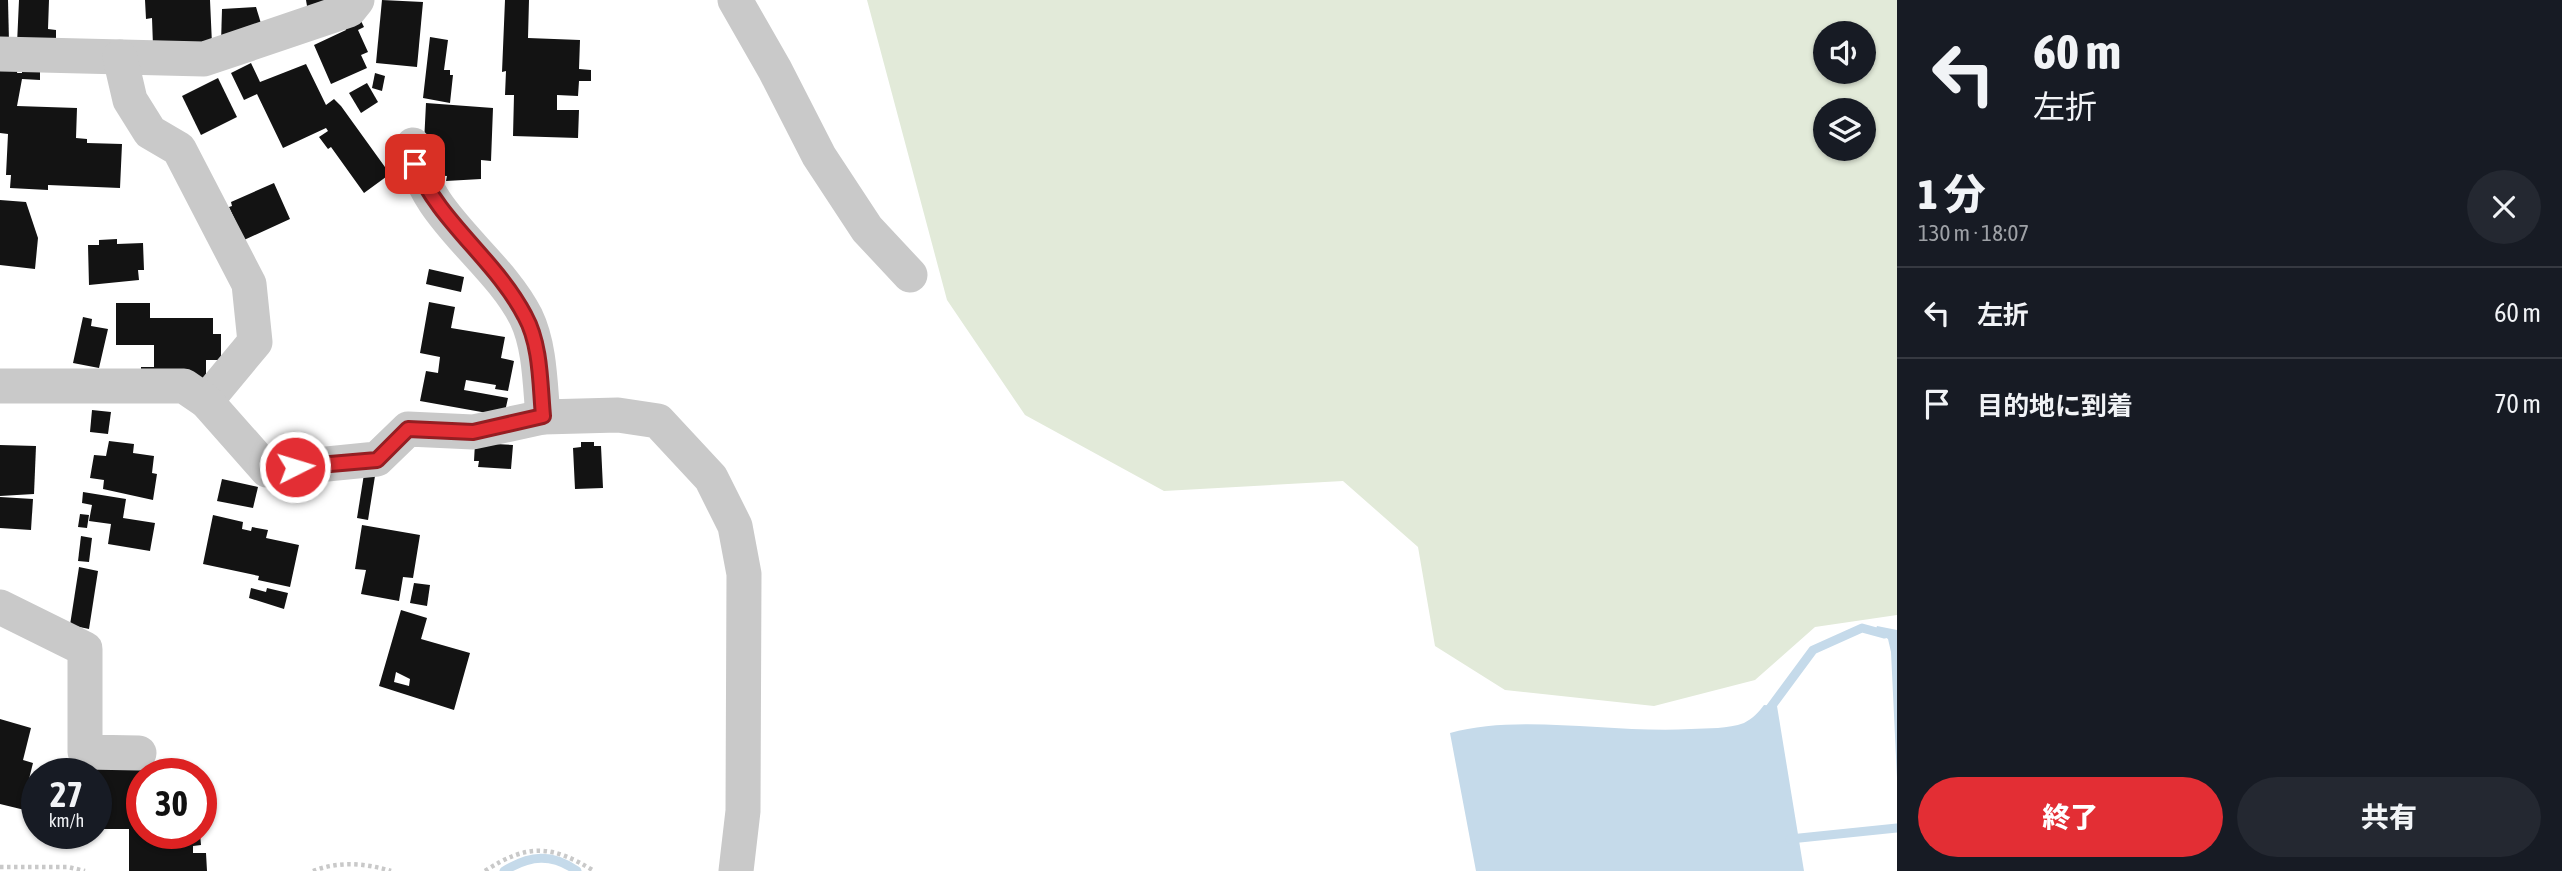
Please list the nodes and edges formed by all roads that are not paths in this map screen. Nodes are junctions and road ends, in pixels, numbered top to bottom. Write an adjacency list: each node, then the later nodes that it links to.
1 (357, 0): 4 (street)
2 (735, 0): 6 (street)
3 (0, 54): 4 (street)
4 (120, 57): 8 (street)
5 (413, 145): 9 (street)
6 (910, 275)
7 (0, 386): 8 (street)
8 (206, 401): 9 (street)
9 (543, 416): 12 (street)
10 (0, 607): 11 (street)
11 (139, 753)
12 (736, 871)

